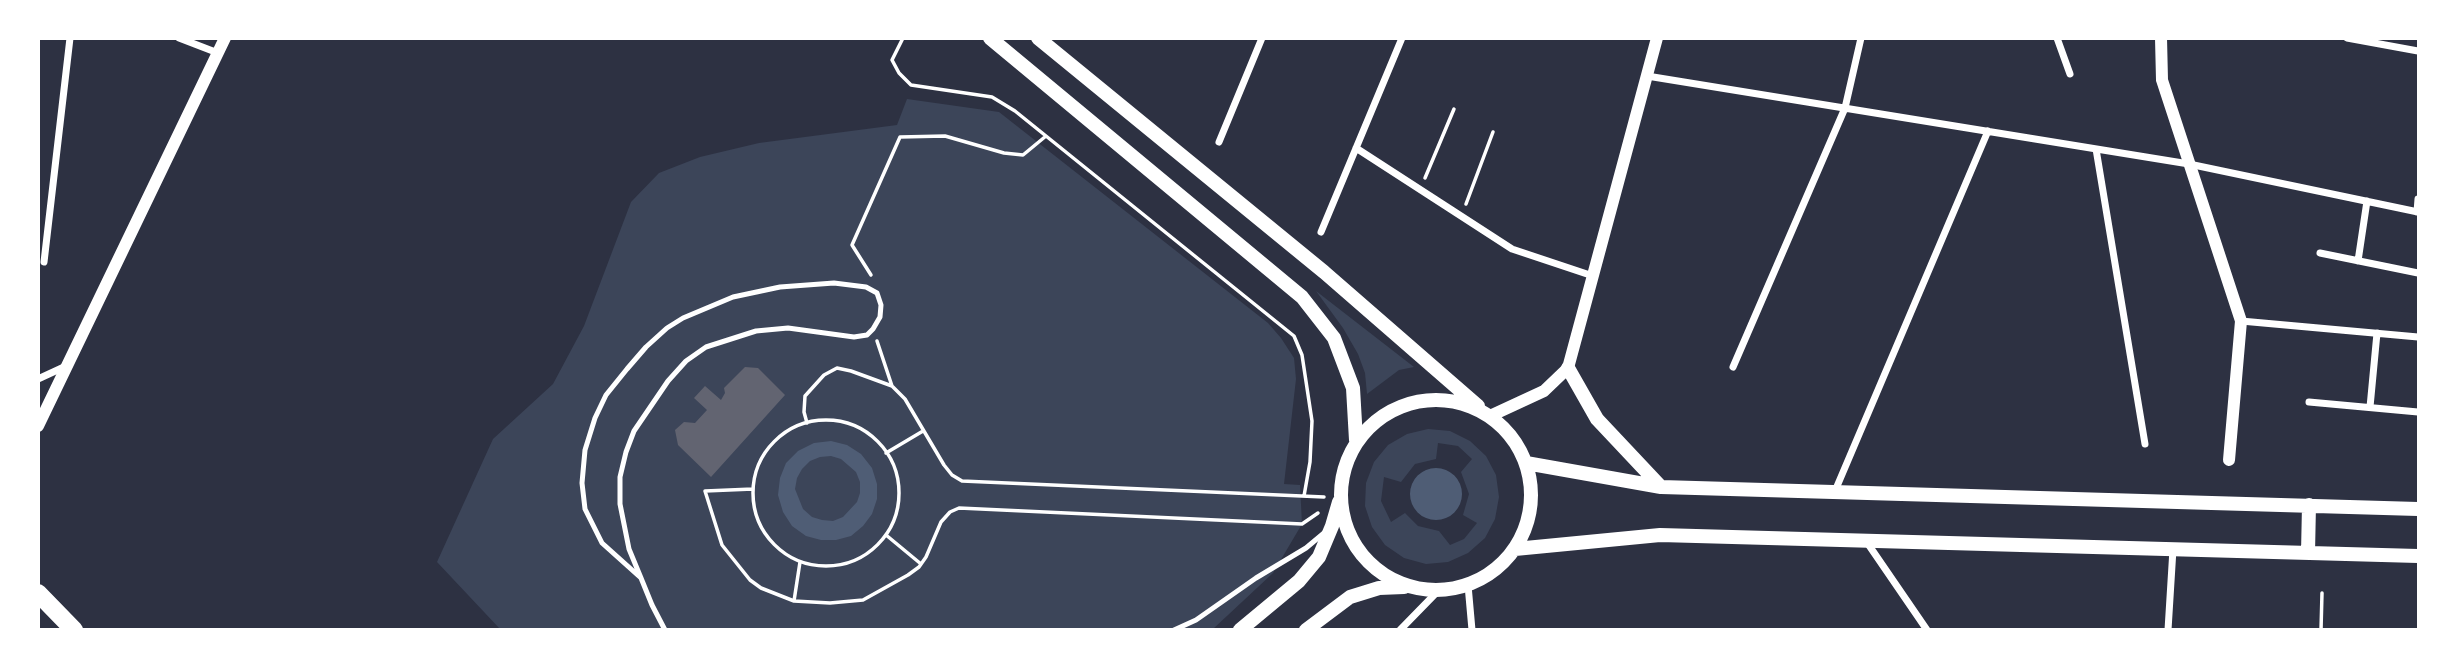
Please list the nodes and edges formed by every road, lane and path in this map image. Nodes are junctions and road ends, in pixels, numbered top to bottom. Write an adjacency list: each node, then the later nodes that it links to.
1 (70, 38): 34 (street)
2 (179, 38): 15 (street)
3 (225, 38): 15 (street)
4 (903, 38): 22 (path)
5 (990, 38): 55 (main road)
6 (1038, 38): 51 (main road)
7 (1262, 38): 23 (street)
8 (1402, 38): 24 (street)
9 (1657, 38): 17 (street)
10 (1861, 38): 18 (street)
11 (2057, 38): 16 (street)
12 (2161, 38): 26 (street)
13 (2347, 38): 14 (street)
14 (2418, 51)
15 (218, 53): 43 (street)
16 (2070, 74)
17 (1647, 76): 18 (street); 37 (street)
18 (1845, 108): 20 (street); 44 (street)
19 (1454, 109): 27 (path)
20 (1988, 131): 25 (street); 62 (street)
21 (1493, 132): 31 (path)
22 (1046, 136): 38 (path); 63 (path)
23 (1219, 142)
24 (1356, 148): 27 (street); 32 (street)
25 (2096, 149): 26 (street); 56 (street)
26 (2189, 163): 29 (street); 39 (street)
27 (1420, 190): 31 (street)
28 (2418, 199): 30 (street)
29 (2367, 201): 30 (street); 35 (street)
30 (2418, 212)
31 (1461, 216): 37 (street)
32 (1321, 232)
33 (2320, 253): 35 (street)
34 (44, 261)
35 (2358, 261): 36 (street)
36 (2418, 273)
37 (1593, 276): 45 (street)
38 (877, 293): 40 (lane); 76 (lane)
39 (2241, 321): 41 (street); 58 (street)
40 (873, 330): 47 (path); 76 (lane)
41 (2377, 333): 42 (street); 49 (street)
42 (2418, 337)
43 (68, 366): 46 (street); 53 (street)
44 (1733, 367)
45 (1568, 368): 51 (street); 60 (main road)
46 (38, 379)
47 (892, 386): 52 (path); 54 (path)
48 (2309, 402): 49 (street)
49 (2370, 407): 50 (street)
50 (2418, 412)
51 (1490, 416): 55 (main road); 59 (main road)
52 (807, 423): 57 (path); 61 (path)
53 (38, 426)
54 (923, 430): 57 (path); 63 (path)
55 (1356, 440): 64 (main road)
56 (2145, 444)
57 (886, 453): 68 (path)
58 (2229, 460)
59 (1526, 463): 60 (main road); 70 (main road)
60 (1661, 487): 62 (main road)
61 (753, 489): 74 (path); 82 (path)
62 (1834, 492): 65 (main road)
63 (1304, 496): 64 (path)
64 (1340, 497): 67 (main road); 75 (path); 78 (main road)
65 (2309, 505): 66 (main road); 72 (main road)
66 (2418, 509)
67 (1332, 526): 85 (lane); 86 (main road)
68 (886, 535): 74 (path); 75 (path)
69 (1865, 541): 70 (main road); 71 (main road); 90 (street)
70 (1515, 549): 77 (main road)
71 (2174, 550): 72 (main road); 91 (street)
72 (2308, 553): 73 (main road)
73 (2418, 556)
74 (800, 562): 82 (path)
75 (921, 564): 82 (path)
76 (641, 578): 84 (lane)
77 (1468, 586): 79 (main road); 89 (street)
78 (1409, 587): 79 (main road); 87 (main road)
79 (1438, 591): 88 (street)
80 (38, 593): 83 (highway)
81 (2322, 593): 92 (path)
82 (794, 601)
83 (74, 629)
84 (665, 629)
85 (1174, 629)
86 (1240, 629)
87 (1306, 629)
88 (1400, 629)
89 (1472, 629)
90 (1927, 629)
91 (2168, 629)
92 (2321, 629)

